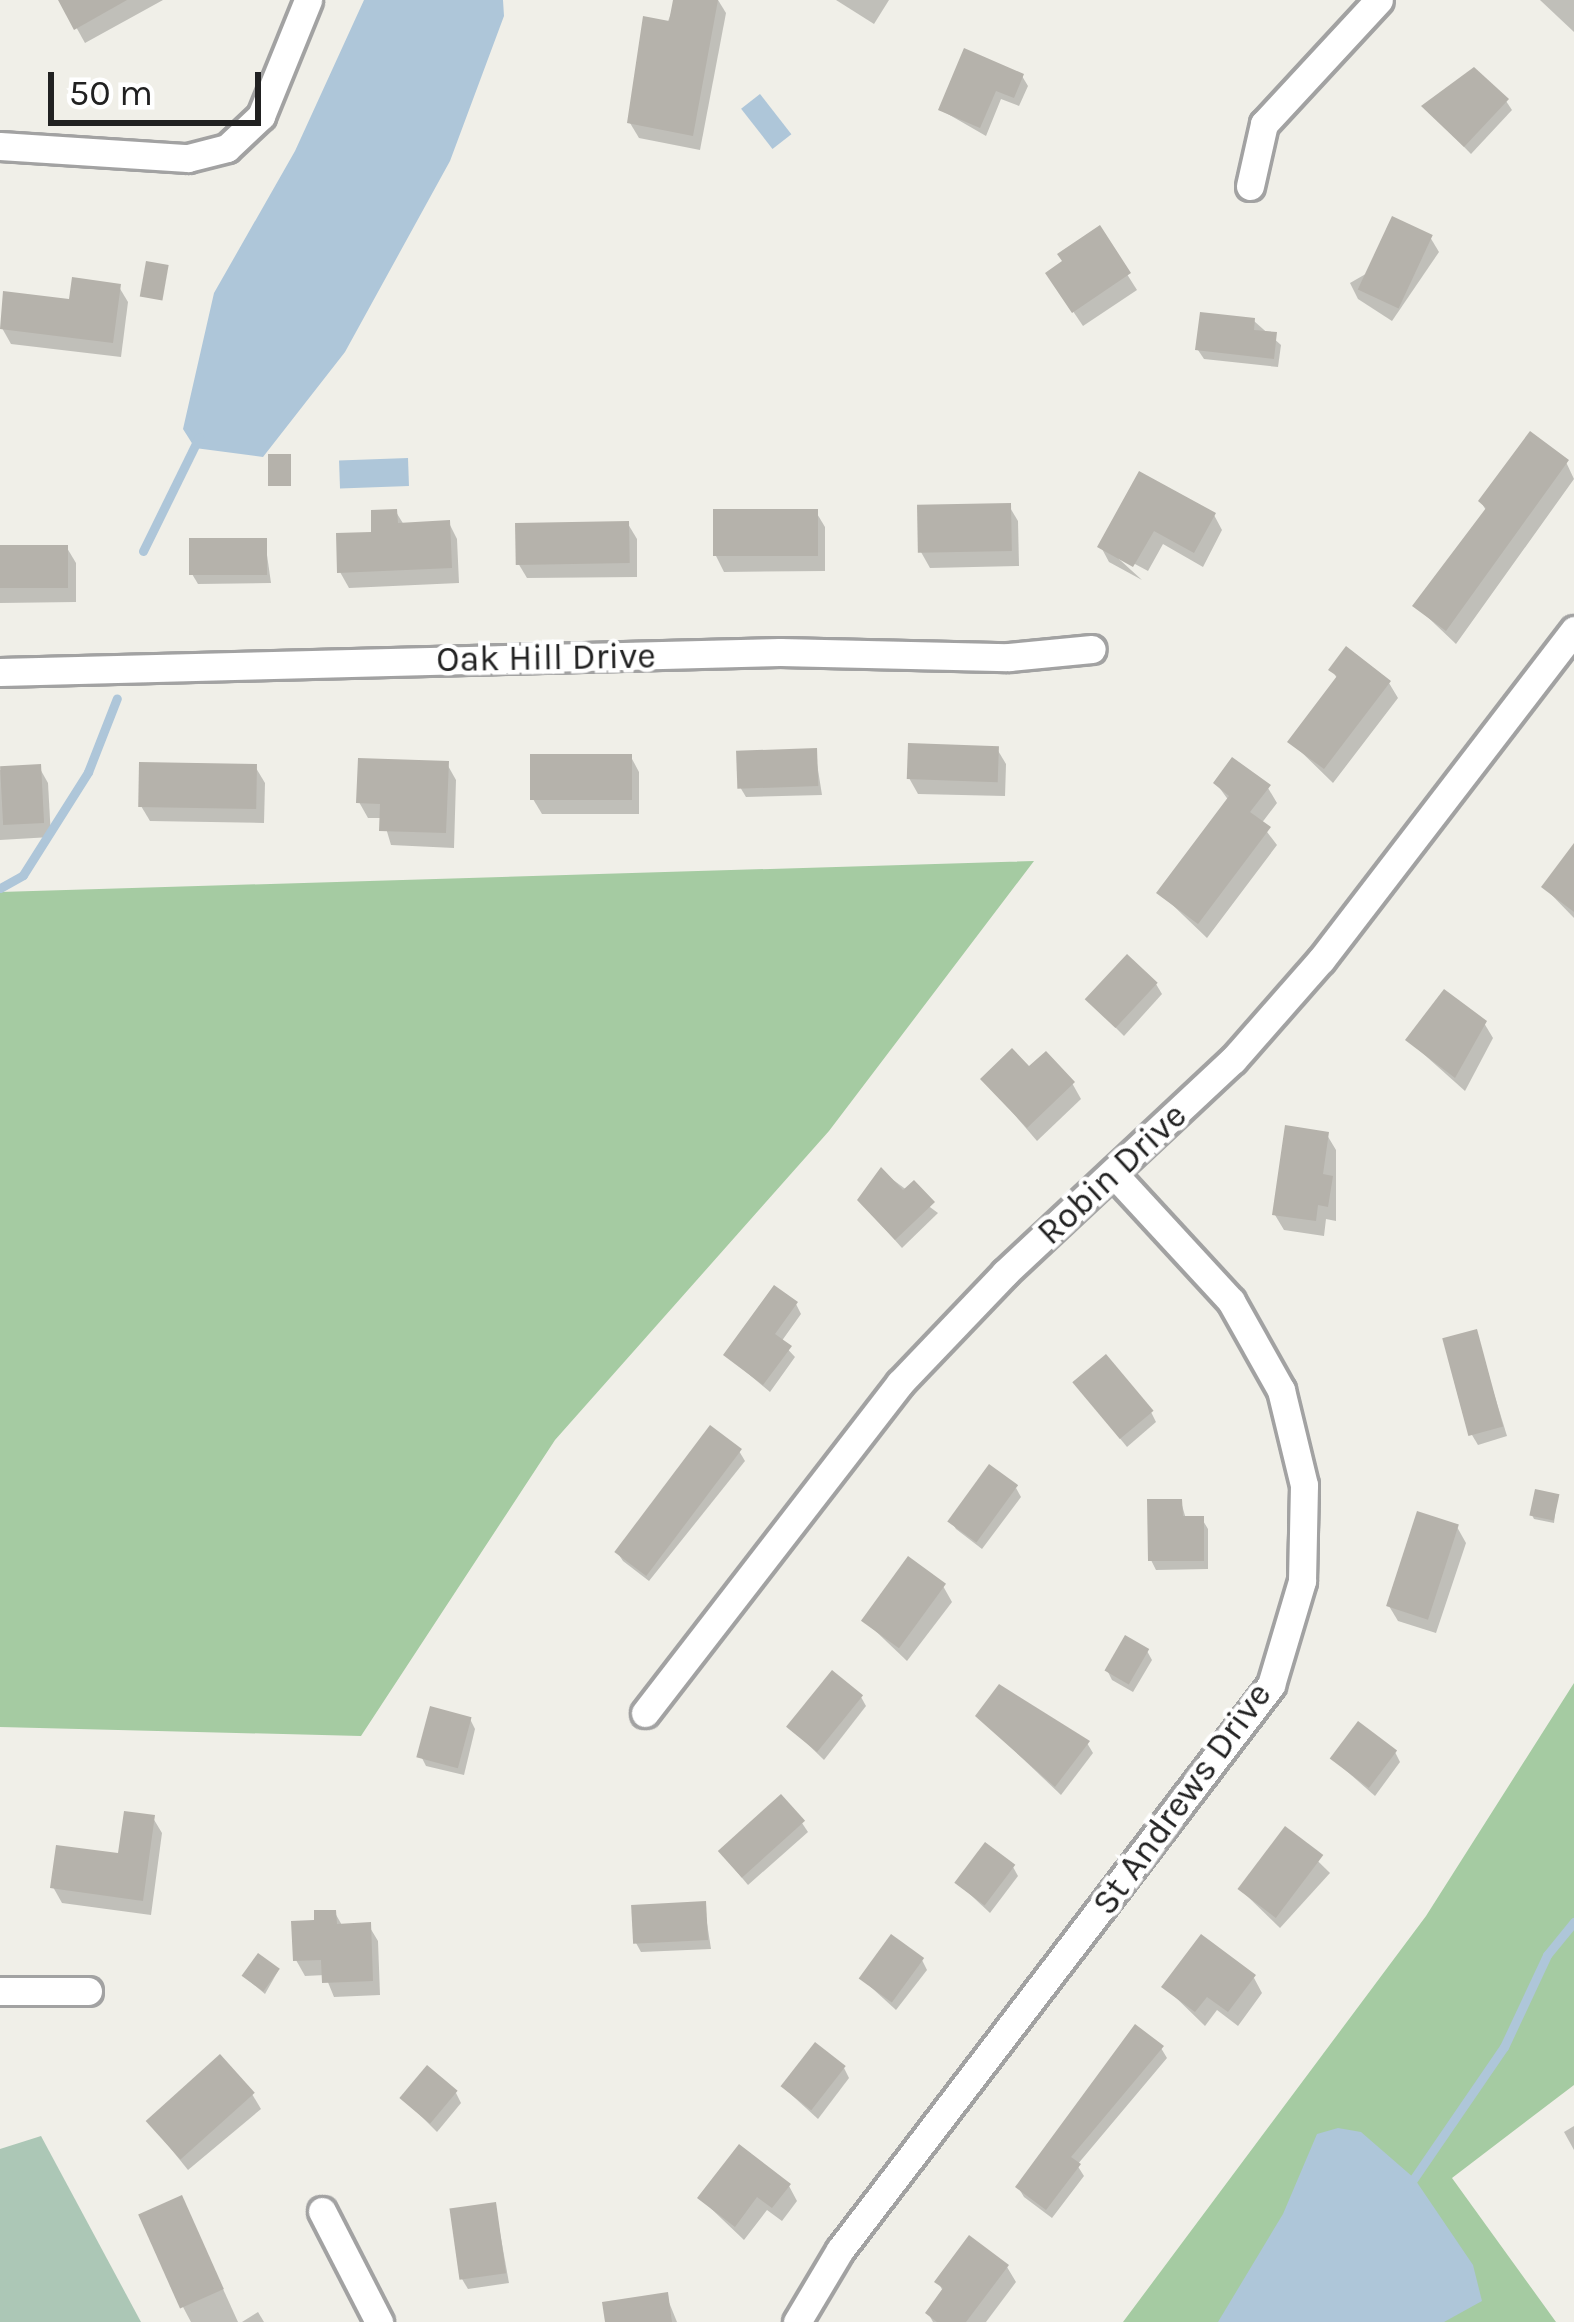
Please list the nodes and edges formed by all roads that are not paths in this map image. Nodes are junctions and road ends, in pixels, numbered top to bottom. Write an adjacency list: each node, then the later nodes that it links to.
1 (308, 0): 3 (street)
2 (1379, 0): 4 (street)
3 (0, 146)
4 (1250, 186)
5 (1574, 630): 8 (street, Robin Drive)
6 (1092, 649): 7 (street, Oak Hill Drive)
7 (0, 671)
8 (1113, 1173): 9 (street, Robin Drive); 14 (street, St Andrews Drive)
9 (645, 1713)
10 (0, 1991): 11 (street)
11 (88, 1991)
12 (322, 2211): 13 (street)
13 (379, 2322)
14 (797, 2322)

